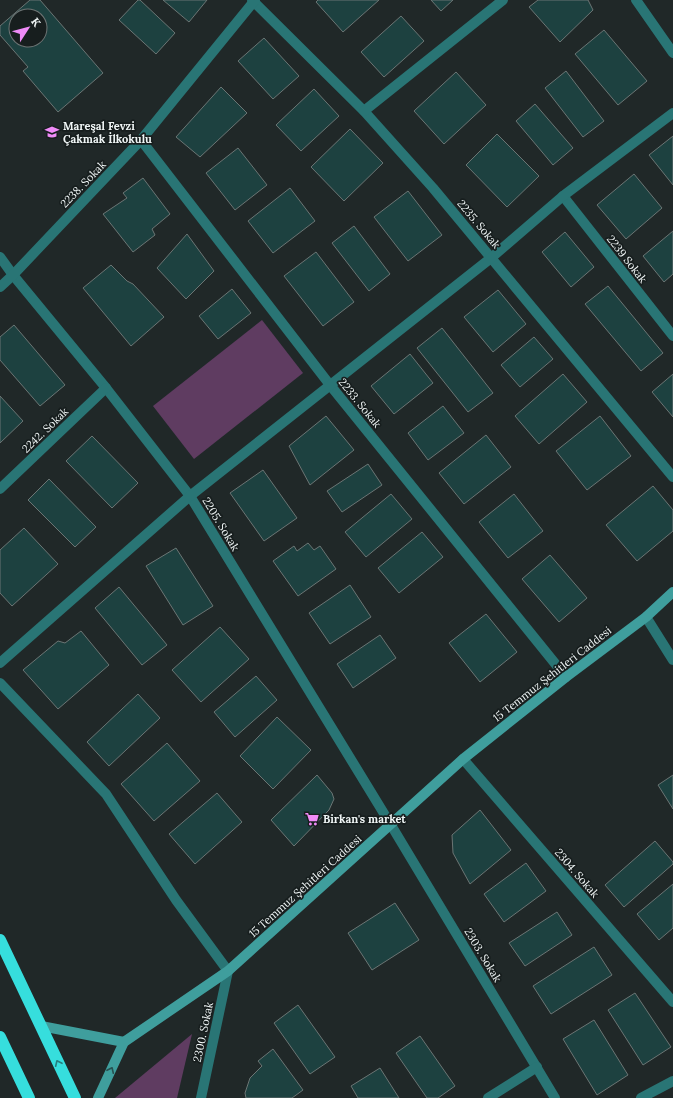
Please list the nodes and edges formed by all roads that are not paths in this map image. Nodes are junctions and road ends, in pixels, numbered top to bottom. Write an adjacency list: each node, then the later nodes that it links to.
1 (254, 0): 5 (street, 2235. Sokak); 7 (street, 2238. Sokak)
2 (503, 0): 5 (street)
3 (636, 0): 4 (street)
4 (673, 53)
5 (364, 111): 10 (street, 2235. Sokak)
6 (673, 113): 8 (street)
7 (141, 140): 11 (street, 2238. Sokak); 14 (street, 2233. Sokak)
8 (563, 196): 10 (street); 13 (street, 2239 Sokak)
9 (0, 257): 11 (street, 2205. Sokak)
10 (492, 258): 14 (street); 16 (street, 2235. Sokak)
11 (13, 275): 12 (street, 2238. Sokak); 15 (street, 2205. Sokak)
12 (0, 287)
13 (673, 336)
14 (330, 385): 18 (street); 23 (street, 2233. Sokak)
15 (106, 388): 17 (street, 2242. Sokak); 18 (street, 2205. Sokak)
16 (673, 477)
17 (0, 489)
18 (190, 496): 22 (street); 26 (street, 2205. Sokak)
19 (673, 592): 20 (main road, 15 Temmuz Şehitleri Caddesi)
20 (646, 617): 21 (street); 23 (main road, 15 Temmuz Şehitleri Caddesi)
21 (673, 660)
22 (0, 663)
23 (566, 677): 25 (main road, 15 Temmuz Şehitleri Caddesi)
24 (0, 683): 28 (street)
25 (463, 759): 26 (main road, 15 Temmuz Şehitleri Caddesi); 29 (street, 2304. Sokak)
26 (391, 825): 28 (main road, 15 Temmuz Şehitleri Caddesi); 33 (street, 2303. Sokak)
27 (0, 940): 30 (highway)
28 (228, 971): 32 (main road, 15 Temmuz Şehitleri Caddesi); 38 (street, 2300. Sokak)
29 (673, 1002)
30 (41, 1026): 32 (main road); 36 (highway, one-way to 30)
31 (0, 1037): 35 (highway)
32 (124, 1042): 37 (main road, one-way to 32)
33 (536, 1067): 39 (street); 40 (street, 2303. Sokak)
34 (673, 1081): 41 (street)
35 (29, 1098)
36 (75, 1098)
37 (98, 1098)
38 (201, 1098)
39 (488, 1098)
40 (555, 1098)
41 (641, 1098)

